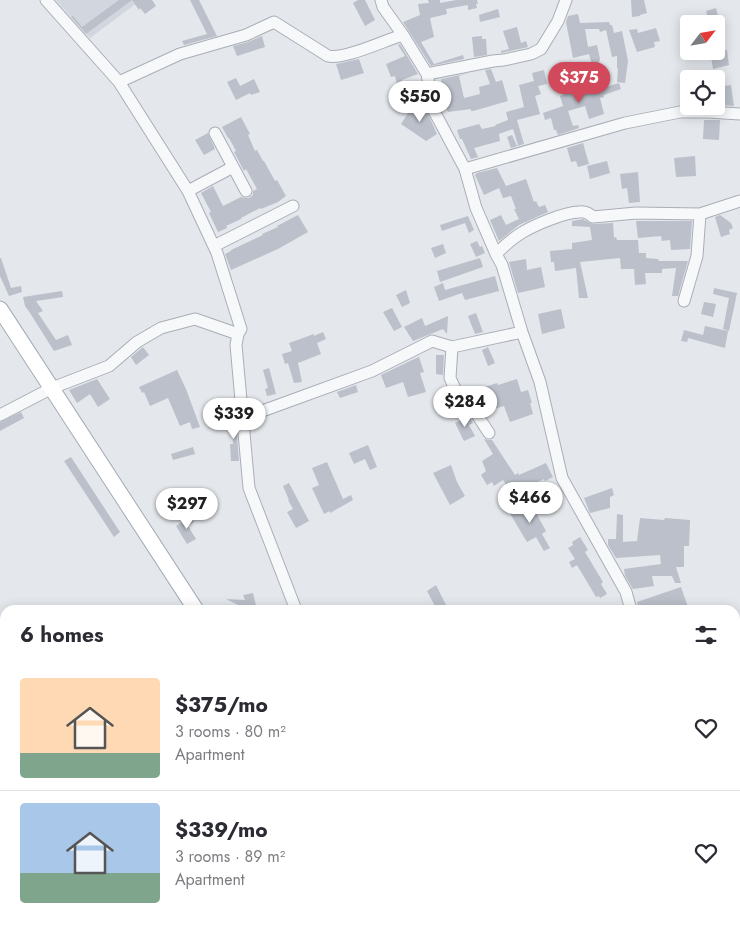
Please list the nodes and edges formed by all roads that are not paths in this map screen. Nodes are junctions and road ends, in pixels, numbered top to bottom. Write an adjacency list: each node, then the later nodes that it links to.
1 (46, 0): 6 (street)
2 (380, 0): 4 (street)
3 (566, 0): 5 (street)
4 (403, 35): 5 (street); 6 (street)
5 (427, 74): 10 (street)
6 (119, 82): 11 (street)
7 (740, 114): 10 (street)
8 (215, 133): 9 (street)
9 (233, 167): 11 (street); 12 (street)
10 (465, 170): 17 (street)
11 (188, 191): 16 (street)
12 (246, 191)
13 (740, 201): 15 (street)
14 (293, 206): 16 (street)
15 (700, 214): 17 (street); 18 (street)
16 (214, 246): 21 (street)
17 (496, 254): 20 (street)
18 (684, 301)
19 (0, 309): 23 (main road)
20 (522, 332): 22 (street); 29 (street)
21 (238, 334): 23 (street); 25 (street)
22 (452, 347): 25 (street); 26 (street)
23 (52, 388): 24 (street); 27 (main road)
24 (0, 415)
25 (243, 418): 28 (street)
26 (490, 433)
27 (193, 605)
28 (294, 605)
29 (630, 605)

